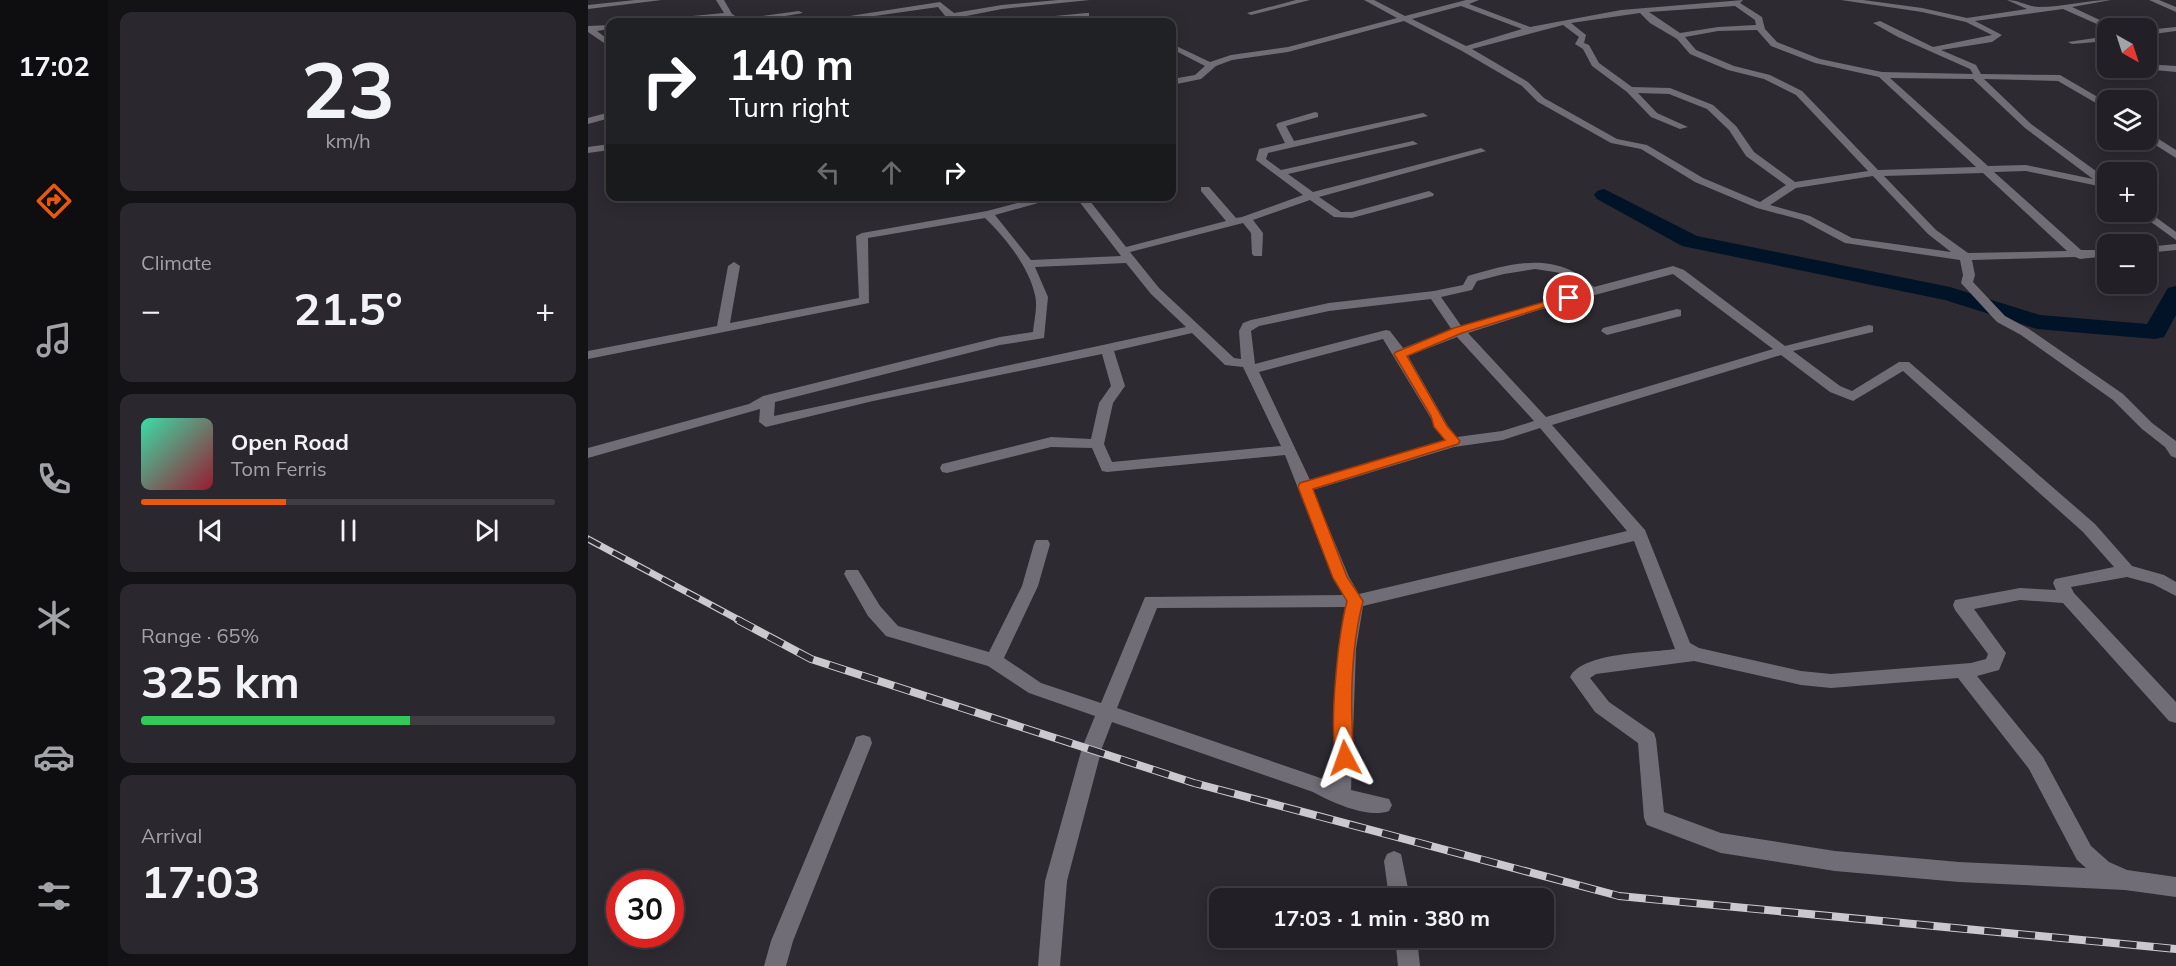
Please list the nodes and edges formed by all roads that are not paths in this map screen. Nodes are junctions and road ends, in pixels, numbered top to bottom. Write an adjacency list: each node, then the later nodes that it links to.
1 (658, 0): 13 (street)
2 (720, 0): 22 (street)
3 (1086, 0): 30 (street)
4 (1306, 0): 21 (street)
5 (1368, 0): 24 (street)
6 (1475, 0): 14 (street)
7 (1845, 0): 16 (street)
8 (1906, 0): 16 (street)
9 (2011, 0): 19 (street)
10 (2107, 0): 15 (street)
11 (2153, 0): 18 (street)
12 (1737, 2): 17 (street); 37 (street)
13 (593, 4)
14 (1463, 4): 24 (street); 39 (street)
15 (2063, 6): 19 (street); 33 (street)
16 (1922, 9): 32 (street)
17 (1643, 10): 34 (street); 42 (street)
18 (2176, 10)
19 (2038, 11): 32 (street)
20 (799, 13): 27 (street)
21 (1251, 13)
22 (729, 15): 25 (street); 26 (street)
23 (1086, 15): 31 (street)
24 (1404, 17): 47 (street); 49 (street)
25 (695, 18)
26 (733, 18)
27 (766, 18)
28 (856, 18): 29 (street)
29 (952, 18)
30 (957, 18)
31 (1055, 18)
32 (1967, 20): 48 (street)
33 (2097, 21)
34 (1565, 22): 39 (street); 55 (street)
35 (1877, 23): 48 (street)
36 (606, 27): 38 (street)
37 (1760, 27): 42 (street); 52 (street)
38 (589, 29): 44 (street)
39 (1528, 29): 47 (street)
40 (2176, 30): 41 (street)
41 (2157, 32)
42 (1678, 36): 71 (street)
43 (2097, 39): 45 (street)
44 (606, 42)
45 (2072, 42)
46 (1176, 48): 49 (street)
47 (1465, 49): 78 (street)
48 (1934, 49): 53 (street)
49 (1211, 66): 54 (street)
50 (2157, 68): 51 (street)
51 (2176, 69)
52 (1882, 75): 53 (street); 69 (street)
53 (1977, 78): 56 (street); 69 (street)
54 (1176, 81)
55 (1630, 90): 61 (street); 72 (street)
56 (2097, 100)
57 (1315, 115): 64 (street)
58 (606, 116): 60 (street)
59 (1423, 116): 64 (street)
60 (588, 121)
61 (1683, 127)
62 (2157, 142): 68 (street)
63 (1413, 144): 70 (street)
64 (1291, 145): 70 (street)
65 (606, 148): 66 (street)
66 (588, 150)
67 (1481, 152): 75 (street)
68 (2176, 155)
69 (1989, 170): 71 (street); 89 (street)
70 (1280, 173): 75 (street)
71 (1875, 173): 72 (street); 90 (street)
72 (1792, 184): 78 (street)
73 (1205, 189): 81 (street)
74 (1429, 194): 75 (street)
75 (1310, 196): 80 (street)
76 (1038, 201): 79 (street)
77 (1084, 201): 88 (street)
78 (1761, 206): 90 (street)
79 (987, 214): 91 (street); 96 (street)
80 (1246, 219): 81 (street); 86 (street)
81 (1233, 222): 88 (street)
82 (2156, 222): 83 (street)
83 (2176, 237)
84 (2176, 247): 85 (street)
85 (2157, 249)
86 (1258, 254)
87 (2097, 254): 89 (street)
88 (1125, 255): 91 (street); 97 (street)
89 (2080, 256): 90 (street)
90 (1965, 257): 112 (street)
91 (1026, 264): 106 (street)
92 (734, 266): 96 (street)
93 (1591, 291): 94 (street); 99 (street); 102 (street)
94 (1434, 295): 99 (street); 105 (street)
95 (1677, 313): 100 (street)
96 (723, 328): 104 (street)
97 (1195, 329): 101 (street); 105 (street)
98 (1869, 329): 102 (street)
99 (1458, 330): 103 (street); 107 (street)
100 (1607, 331)
101 (1107, 350): 106 (street); 109 (street)
102 (1783, 350): 107 (street); 117 (street)
103 (1400, 354): 105 (street); 108 (street)
104 (588, 355)
105 (1250, 367): 110 (street)
106 (768, 399): 111 (street)
107 (1544, 423): 108 (street); 115 (street)
108 (1453, 441): 114 (street)
109 (1097, 444): 110 (street); 113 (street)
110 (1290, 450): 114 (street)
111 (588, 453)
112 (2176, 453)
113 (947, 468)
114 (1305, 487): 121 (street)
115 (1639, 534): 121 (street); 122 (street)
116 (1042, 544): 123 (street)
117 (2127, 571): 119 (street); 120 (street)
118 (852, 574): 123 (street)
119 (2176, 590)
120 (2067, 597): 124 (street); 126 (street)
121 (1355, 601): 125 (street); 128 (street)
122 (1694, 654): 124 (street); 131 (street)
123 (994, 661): 125 (street)
124 (1963, 671): 131 (street)
125 (1105, 712): 128 (street); 136 (street)
126 (2176, 715)
127 (863, 743): 135 (street)
128 (1340, 797): 129 (street)
129 (1382, 806)
130 (1394, 861): 133 (street)
131 (2125, 880): 132 (street)
132 (2176, 887)
133 (1398, 888)
134 (1407, 948): 137 (street)
135 (775, 966)
136 (1049, 966)
137 (1409, 966)

